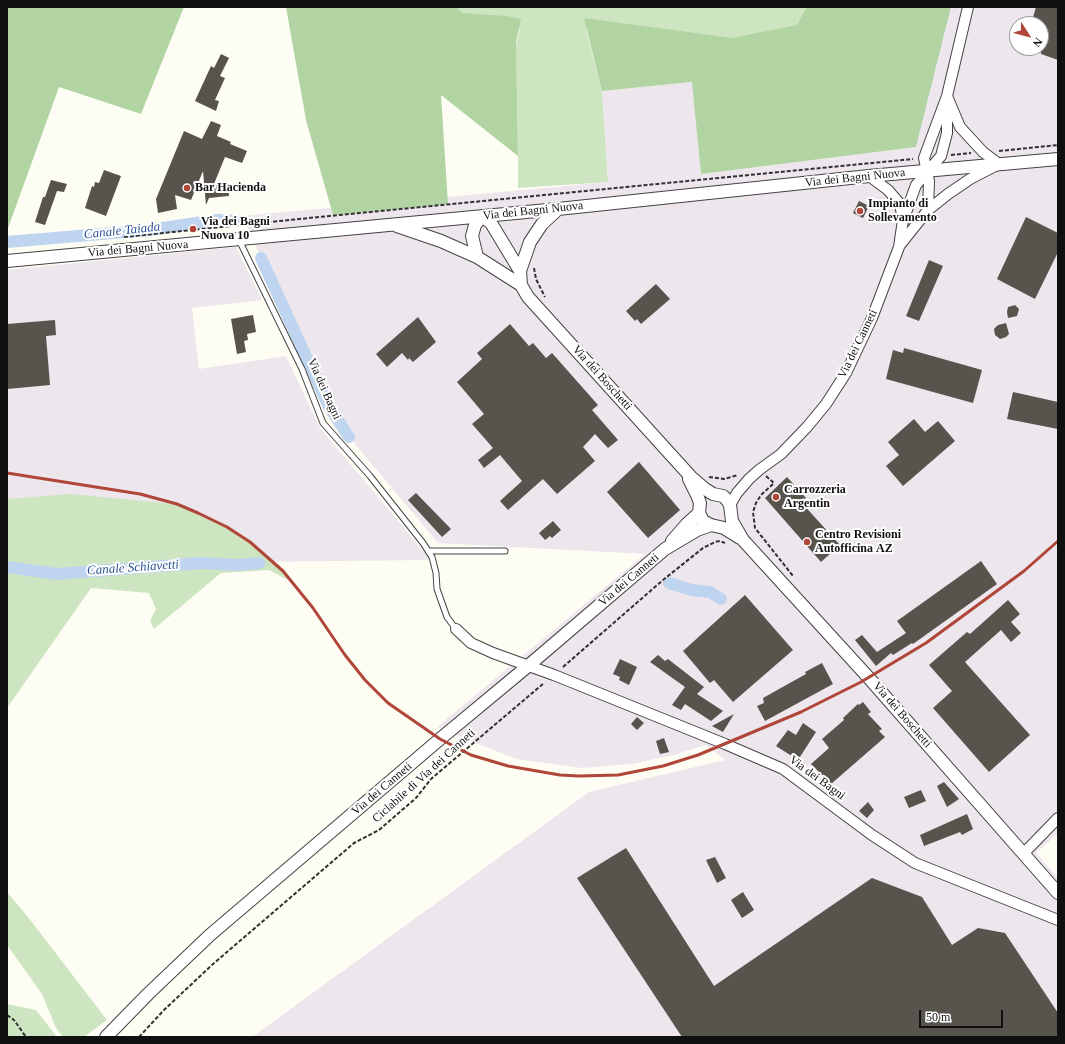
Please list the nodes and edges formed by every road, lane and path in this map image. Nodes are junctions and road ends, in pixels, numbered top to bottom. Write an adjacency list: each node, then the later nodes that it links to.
1 (968, 7): 2 (street)
2 (947, 96): 4 (street); 5 (street); 6 (street)
3 (1058, 145): 4 (path)
4 (983, 152): 5 (path); 8 (street)
5 (941, 156): 9 (street, Via dei Canneti)
6 (924, 158): 9 (street); 16 (path)
7 (1058, 159): 8 (street, Via dei Bagni Nuova)
8 (999, 164): 9 (street, Via dei Bagni Nuova); 12 (street, Via dei Canneti)
9 (927, 171): 10 (street, Via dei Bagni Nuova); 12 (street); 14 (street, Via dei Canneti)
10 (868, 176): 11 (street, Via dei Bagni Nuova); 14 (street, Via dei Canneti)
11 (558, 209): 13 (street, Via dei Bagni Nuova); 22 (street, Via dei Boschetti)
12 (928, 210): 18 (street, Via dei Canneti)
13 (482, 216): 15 (street, Via dei Bagni Nuova); 19 (street); 22 (street, Via dei Boschetti)
14 (903, 220): 18 (street, Via dei Canneti)
15 (394, 224): 17 (street, Via dei Bagni Nuova); 19 (street, Via dei Boschetti)
16 (124, 237)
17 (238, 239): 20 (street, Via dei Bagni Nuova); 36 (lane, Via dei Bagni)
18 (899, 247): 26 (street, Via dei Canneti)
19 (477, 257): 23 (street, Via dei Boschetti)
20 (7, 261)
21 (533, 264): 24 (path)
22 (520, 271): 23 (street, Via dei Boschetti)
23 (521, 285): 25 (street, Via dei Boschetti)
24 (545, 297)
25 (684, 470): 29 (street, Via dei Boschetti); 30 (street, Via dei Boschetti)
26 (759, 470): 28 (street, Via dei Canneti); 38 (path)
27 (706, 476): 28 (path)
28 (744, 477): 29 (street, Via dei Canneti); 31 (street, Via dei Canneti)
29 (715, 494): 30 (street); 31 (street, Via dei Boschetti)
30 (699, 508): 32 (street, Via dei Boschetti); 35 (street, Via dei Canneti)
31 (730, 509): 32 (street); 33 (street, Via dei Boschetti)
32 (714, 526): 33 (street, Via dei Boschetti); 35 (street, Via dei Canneti)
33 (743, 540): 43 (street, Via dei Boschetti)
34 (729, 545): 41 (path, Ciclabile di Via dei Canneti)
35 (665, 550): 40 (street, Via dei Canneti)
36 (428, 551): 37 (lane); 39 (lane, Via dei Bagni)
37 (504, 551)
38 (793, 576)
39 (456, 629): 40 (street, Via dei Bagni)
40 (528, 666): 41 (street, Via dei Bagni); 48 (street, Via dei Canneti)
41 (554, 675): 45 (street, Via dei Bagni); 49 (path, Ciclabile di Via dei Canneti)
42 (1058, 818): 43 (street)
43 (1024, 853): 44 (street, Via dei Boschetti)
44 (1058, 893)
45 (1058, 920)
46 (7, 1015): 47 (path)
47 (26, 1037)
48 (106, 1037)
49 (139, 1037)

